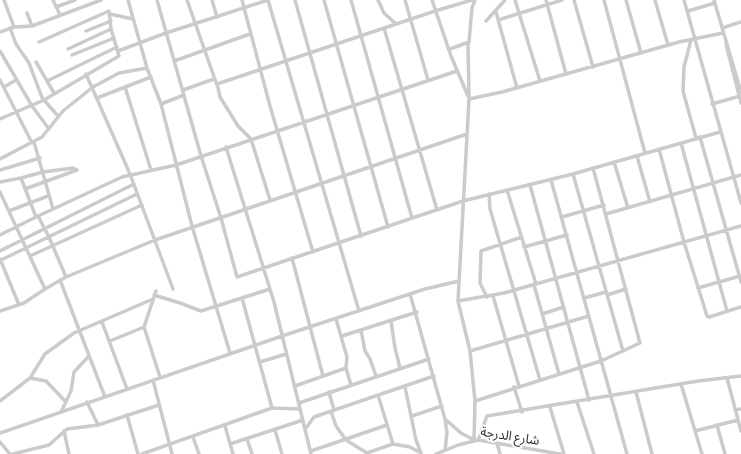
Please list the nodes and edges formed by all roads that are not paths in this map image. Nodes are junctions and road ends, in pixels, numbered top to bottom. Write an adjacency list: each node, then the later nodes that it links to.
1 (4, 0): 50 (street)
2 (53, 0): 31 (street)
3 (74, 0): 31 (street)
4 (101, 0): 39 (street)
5 (128, 0): 41 (street)
6 (157, 0): 56 (street)
7 (187, 0): 48 (street)
8 (212, 0): 40 (street)
9 (242, 0): 32 (street)
10 (268, 0): 32 (street); 77 (street)
11 (296, 0): 73 (street)
12 (324, 0): 66 (street)
13 (351, 0): 59 (street)
14 (378, 0): 47 (street)
15 (405, 0): 42 (street)
16 (432, 0): 33 (street)
17 (472, 0): 29 (street)
18 (475, 0): 65 (street)
19 (505, 0): 35 (street)
20 (515, 0): 37 (street)
21 (546, 0): 30 (street)
22 (562, 0): 30 (street)
23 (574, 0): 80 (street)
24 (604, 0): 76 (street)
25 (626, 0): 74 (street)
26 (655, 0): 67 (street)
27 (684, 0): 34 (street)
28 (714, 1): 34 (street); 52 (street)
29 (458, 2): 33 (street)
30 (547, 5): 37 (street); 85 (street)
31 (56, 7): 39 (street)
32 (244, 7): 40 (street); 58 (street)
33 (435, 11): 42 (street); 71 (street)
34 (688, 11): 61 (street)
35 (496, 12): 43 (street); 45 (street)
36 (27, 13): 49 (street)
37 (519, 13): 43 (street); 92 (street)
38 (110, 14): 41 (street); 44 (street); 63 (street)
39 (60, 16): 49 (street)
40 (217, 17): 48 (street)
41 (133, 19): 64 (street)
42 (410, 19): 47 (street); 90 (street)
43 (498, 20): 97 (street)
44 (111, 21): 53 (street); 54 (street)
45 (486, 22)
46 (741, 22): 52 (street)
47 (396, 24): 51 (street)
48 (195, 25): 56 (street); 70 (street)
49 (32, 26): 50 (street)
50 (12, 28): 55 (street); 107 (street)
51 (384, 28): 59 (street); 98 (street)
52 (722, 28): 57 (street)
53 (111, 29): 60 (street); 68 (street)
54 (86, 31)
55 (0, 32)
56 (166, 33): 64 (street); 78 (street)
57 (723, 33): 61 (street); 62 (street)
58 (250, 34): 70 (street); 82 (street)
59 (362, 36): 66 (street); 104 (street)
60 (114, 38): 69 (street); 75 (street)
61 (693, 39): 67 (street); 110 (street); 123 (street)
62 (725, 40): 100 (street); 103 (street)
63 (39, 42)
64 (141, 43): 69 (street); 81 (street)
65 (468, 43): 71 (street); 106 (street)
66 (335, 44): 73 (street); 112 (street)
67 (668, 45): 74 (street)
68 (68, 49)
69 (118, 49): 84 (street); 91 (street)
70 (204, 49): 78 (street); 89 (street)
71 (450, 49): 83 (street)
72 (0, 52): 88 (street)
73 (310, 53): 77 (street); 114 (street)
74 (641, 53): 76 (street)
75 (72, 55)
76 (619, 59): 80 (street); 130 (street)
77 (287, 60): 82 (street); 117 (street)
78 (174, 61): 99 (street)
79 (36, 62): 91 (street)
80 (593, 67): 85 (street)
81 (147, 68): 86 (street); 95 (street)
82 (260, 69): 93 (street); 119 (street)
83 (457, 71): 90 (street); 106 (street)
84 (86, 74): 95 (street); 101 (street)
85 (566, 74): 92 (street)
86 (151, 77): 96 (street); 109 (street)
87 (0, 80): 94 (street)
88 (16, 80): 94 (street); 111 (street)
89 (214, 80): 93 (street); 99 (street)
90 (428, 80): 98 (street)
91 (47, 81): 101 (street)
92 (540, 82): 97 (street)
93 (217, 84): 124 (street)
94 (4, 87): 113 (street)
95 (93, 87): 105 (street); 115 (street)
96 (125, 87): 105 (street); 141 (street)
97 (517, 88): 106 (street)
98 (402, 89): 104 (street); 128 (street)
99 (183, 90): 102 (street)
100 (741, 92)
101 (54, 93): 107 (street)
102 (184, 95): 109 (street); 131 (street)
103 (740, 96): 108 (street); 110 (street)
104 (378, 97): 112 (street); 134 (street)
105 (97, 98): 143 (street)
106 (469, 99): 121 (street)
107 (44, 100): 111 (street); 115 (street)
108 (741, 103)
109 (161, 104): 137 (street)
110 (712, 104): 120 (street)
111 (32, 106): 113 (street); 118 (street)
112 (352, 106): 114 (street); 138 (street)
113 (16, 113): 116 (street); 125 (street)
114 (327, 114): 117 (street); 145 (street)
115 (58, 116): 118 (street)
116 (0, 119)
117 (304, 122): 119 (street); 152 (street)
118 (49, 129): 125 (street)
119 (278, 130): 124 (street); 159 (street)
120 (720, 132): 122 (street); 148 (street)
121 (467, 134): 128 (street); 166 (street)
122 (700, 137): 123 (street); 154 (street)
123 (696, 138): 126 (street)
124 (251, 139): 127 (street); 165 (street)
125 (33, 142): 133 (street); 135 (street)
126 (681, 143): 129 (street); 158 (street)
127 (226, 148): 131 (street); 174 (street)
128 (419, 150): 134 (street); 175 (street)
129 (659, 150): 130 (street); 164 (street)
130 (645, 153): 132 (street)
131 (201, 156): 137 (street); 181 (street)
132 (637, 156): 136 (street); 168 (street)
133 (40, 158): 140 (street); 142 (street)
134 (396, 158): 138 (street); 182 (street)
135 (0, 160)
136 (614, 162): 139 (street); 172 (street)
137 (176, 165): 141 (street); 183 (street)
138 (370, 167): 145 (street); 186 (street)
139 (593, 168): 144 (street); 171 (street)
140 (0, 170)
141 (151, 170): 143 (street)
142 (43, 172): 147 (street); 151 (street); 151 (street)
143 (130, 174): 153 (street); 173 (street)
144 (572, 174): 149 (street); 177 (street)
145 (346, 175): 152 (street); 192 (street)
146 (741, 175): 148 (street)
147 (21, 178): 150 (street); 156 (street)
148 (734, 178): 154 (street); 169 (street)
149 (551, 180): 155 (street); 180 (street)
150 (0, 182)
151 (45, 182): 156 (street); 163 (street)
152 (321, 183): 159 (street); 199 (street)
153 (134, 184): 161 (street); 187 (street)
154 (713, 184): 158 (street); 188 (street)
155 (530, 185): 157 (street); 197 (street)
156 (25, 189): 167 (street)
157 (507, 190): 162 (street); 194 (street)
158 (693, 190): 164 (street); 193 (street)
159 (296, 191): 165 (street); 205 (street)
160 (0, 192): 176 (street)
161 (137, 194): 170 (street); 191 (street)
162 (489, 194): 166 (street); 200 (street)
163 (48, 196): 167 (street); 173 (street)
164 (672, 196): 168 (street); 198 (street)
165 (270, 200): 174 (street)
166 (463, 201): 175 (street); 217 (street)
167 (30, 202): 176 (street); 179 (street)
168 (650, 202): 172 (street)
169 (741, 203)
170 (142, 205): 195 (street); 201 (street)
171 (604, 205): 177 (street); 178 (street)
172 (628, 208): 178 (street)
173 (53, 209): 179 (street)
174 (244, 209): 181 (street); 211 (street)
175 (436, 210): 182 (street)
176 (9, 211): 185 (street)
177 (583, 211): 180 (street); 210 (street)
178 (606, 214): 209 (street)
179 (37, 217): 185 (street); 187 (street)
180 (562, 217): 190 (street)
181 (221, 218): 183 (street); 211 (street)
182 (412, 218): 186 (street)
183 (192, 226): 195 (street); 236 (street)
184 (741, 226): 188 (street)
185 (17, 227): 189 (street); 196 (street)
186 (388, 227): 192 (street)
187 (45, 229): 191 (street); 196 (street)
188 (726, 230): 193 (street); 213 (street)
189 (0, 235)
190 (567, 235): 197 (street); 212 (street)
191 (49, 236): 201 (street); 203 (street)
192 (361, 236): 199 (street)
193 (705, 236): 198 (street); 219 (street)
194 (522, 237): 200 (street); 202 (street)
195 (155, 240): 214 (street); 223 (street)
196 (22, 241): 203 (street); 204 (street)
197 (545, 241): 202 (street); 215 (street)
198 (684, 242): 209 (street); 221 (street)
199 (339, 243): 205 (street); 240 (street)
200 (501, 244): 226 (street); 231 (street)
201 (52, 246): 206 (street); 214 (street)
202 (524, 247): 220 (street)
203 (26, 248): 206 (street); 208 (street)
204 (0, 251)
205 (313, 252): 207 (street)
206 (30, 256): 222 (street)
207 (292, 258): 211 (street); 250 (street)
208 (0, 260): 235 (street)
209 (618, 260): 210 (street); 225 (street)
210 (598, 265): 212 (street); 227 (street)
211 (263, 268): 224 (street)
212 (577, 272): 215 (street); 233 (street)
213 (740, 276): 218 (street); 219 (street)
214 (66, 277): 216 (street)
215 (556, 278): 220 (street); 238 (street)
216 (60, 280): 222 (street); 253 (street)
217 (459, 281): 228 (street); 234 (street)
218 (741, 282)
219 (719, 283): 221 (street); 241 (street)
220 (535, 284): 226 (street); 243 (street)
221 (698, 288): 241 (street)
222 (45, 289): 235 (street)
223 (173, 289)
224 (270, 289): 232 (street); 255 (street)
225 (626, 289): 227 (street); 261 (street)
226 (514, 291): 230 (street); 254 (street)
227 (606, 293): 233 (street); 261 (street)
228 (410, 294): 240 (street); 242 (street)
229 (154, 295): 236 (street); 247 (street); 249 (street)
230 (493, 296): 231 (street); 258 (street)
231 (487, 297): 234 (street)
232 (242, 298): 236 (street); 259 (street)
233 (584, 298): 244 (street)
234 (458, 301): 260 (street)
235 (19, 305): 239 (street)
236 (216, 307): 262 (street)
237 (741, 307): 241 (street)
238 (564, 308): 243 (street); 248 (street)
239 (0, 311)
240 (359, 311): 245 (street)
241 (727, 311)
242 (417, 312): 246 (street); 265 (street)
243 (542, 314): 251 (street)
244 (589, 316): 248 (street); 266 (street)
245 (336, 319): 250 (street); 256 (street)
246 (392, 321): 252 (street); 270 (street)
247 (102, 322): 253 (street); 257 (street)
248 (568, 322): 251 (street); 268 (street)
249 (144, 327): 257 (street); 276 (street)
250 (310, 327): 255 (street); 272 (street)
251 (546, 328): 254 (street); 271 (street)
252 (361, 330): 256 (street); 273 (street)
253 (79, 331): 264 (street); 277 (street)
254 (526, 334): 258 (street); 280 (street)
255 (282, 336): 259 (street); 263 (street)
256 (342, 336): 269 (street)
257 (110, 341): 287 (street)
258 (505, 341): 260 (street); 285 (street)
259 (256, 345): 262 (street); 267 (street)
260 (470, 351): 295 (street)
261 (623, 351): 266 (street)
262 (230, 353): 276 (street)
263 (286, 354): 267 (street); 283 (street)
264 (89, 356): 292 (street); 296 (street)
265 (429, 359): 270 (street); 274 (street)
266 (601, 361): 268 (street); 291 (street)
267 (260, 362): 303 (street)
268 (581, 367): 271 (street); 293 (street)
269 (346, 368): 272 (street); 282 (street)
270 (400, 368): 273 (street)
271 (559, 374): 280 (street)
272 (323, 376): 283 (street)
273 (376, 376): 282 (street)
274 (434, 376): 284 (street); 301 (street)
275 (741, 376): 278 (street)
276 (160, 377): 279 (street)
277 (30, 378): 294 (street); 296 (street)
278 (727, 378): 281 (street); 308 (street)
279 (153, 380): 287 (street); 300 (street)
280 (540, 380): 285 (street)
281 (681, 384): 289 (street); 322 (street)
282 (351, 385): 288 (street)
283 (295, 386): 299 (street)
284 (405, 386): 290 (street); 311 (street)
285 (519, 386): 286 (street)
286 (514, 388): 295 (street); 309 (street)
287 (127, 389): 292 (street)
288 (329, 392): 299 (street); 307 (street)
289 (636, 392): 291 (street); 357 (street)
290 (378, 395): 307 (street); 316 (street)
291 (611, 396): 293 (street); 356 (street)
292 (105, 397): 297 (street)
293 (589, 400): 298 (street)
294 (0, 401)
295 (475, 401): 328 (street)
296 (66, 402): 306 (street)
297 (88, 402): 306 (street); 315 (street)
298 (577, 402): 302 (street); 355 (street)
299 (298, 403): 304 (street)
300 (159, 405): 310 (street); 331 (street)
301 (442, 406): 311 (street); 312 (street)
302 (550, 407): 309 (street); 354 (street)
303 (272, 408): 304 (street); 318 (street)
304 (300, 409): 313 (street)
305 (741, 409): 308 (street)
306 (62, 410): 324 (street)
307 (333, 410): 319 (street); 327 (street)
308 (735, 410): 314 (street)
309 (522, 412): 328 (street)
310 (127, 415): 315 (street); 342 (street)
311 (412, 416): 338 (street)
312 (445, 419): 328 (street); 336 (street)
313 (303, 420): 319 (street); 320 (street)
314 (738, 420): 317 (street); 323 (street)
315 (98, 425): 321 (street)
316 (387, 425): 327 (street); 333 (street)
317 (717, 425): 322 (street); 359 (street)
318 (225, 426): 325 (street); 332 (street)
319 (306, 428): 337 (street)
320 (275, 430): 326 (street); 348 (street)
321 (64, 431): 340 (street); 341 (street)
322 (695, 431): 358 (street)
323 (741, 431)
324 (0, 433)
325 (193, 437): 331 (street); 345 (street)
326 (247, 439): 332 (street); 347 (street)
327 (346, 440): 334 (street); 337 (street)
328 (476, 440): 330 (street, شارع الدرجة); 336 (street, شارع الدرجة)
329 (0, 442): 339 (street)
330 (497, 443): 335 (street, شارع الدرجة); 351 (street)
331 (169, 444): 343 (street); 344 (street)
332 (230, 444): 346 (street)
333 (393, 444): 334 (street); 338 (street)
334 (379, 449): 349 (street)
335 (531, 449): 352 (street); 353 (street, شارع الدرجة)
336 (445, 450): 350 (street, شارع الدرجة)
337 (311, 453)
338 (421, 453)
339 (10, 454)
340 (14, 454)
341 (70, 454)
342 (138, 454)
343 (142, 454)
344 (172, 454)
345 (199, 454)
346 (233, 454)
347 (252, 454)
348 (282, 454)
349 (379, 454)
350 (436, 454)
351 (500, 454)
352 (533, 454)
353 (560, 454)
354 (564, 454)
355 (594, 454)
356 (627, 454)
357 (652, 454)
358 (702, 454)
359 (725, 454)

